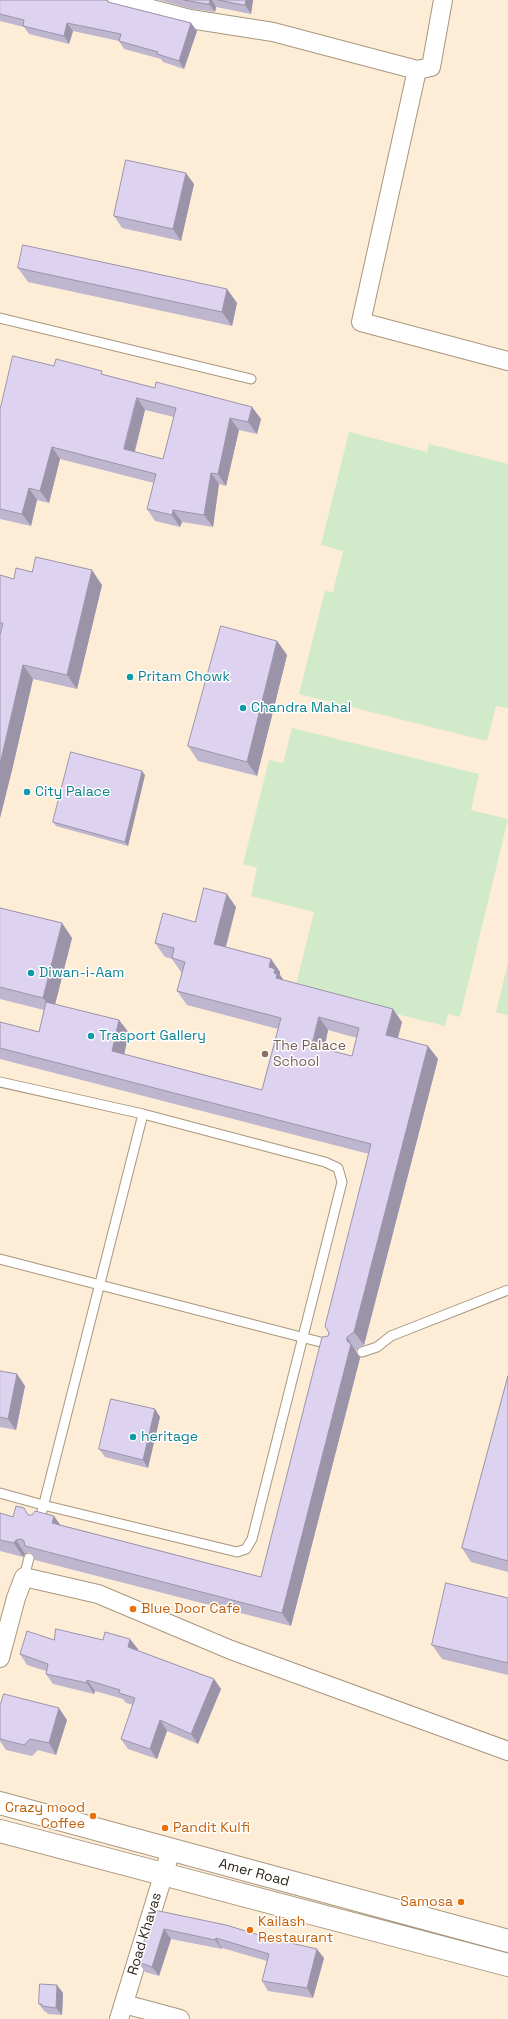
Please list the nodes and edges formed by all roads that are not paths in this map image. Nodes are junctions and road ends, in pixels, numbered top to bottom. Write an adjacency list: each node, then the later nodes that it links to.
1 (117, 0): 3 (street)
2 (443, 0): 3 (street)
3 (417, 70): 5 (street)
4 (0, 318): 6 (lane)
5 (508, 361)
6 (251, 379)
7 (0, 1082): 8 (lane)
8 (143, 1114): 10 (lane); 12 (lane)
9 (0, 1259): 10 (lane)
10 (100, 1285): 12 (lane); 16 (lane)
11 (508, 1290): 14 (lane)
12 (302, 1338): 13 (lane); 16 (lane)
13 (333, 1345)
14 (362, 1352)
15 (0, 1493): 16 (lane)
16 (43, 1505): 17 (lane)
17 (39, 1523)
18 (29, 1558): 19 (lane)
19 (24, 1577): 20 (street); 21 (street)
20 (0, 1658)
21 (508, 1751)
22 (0, 1803): 24 (main road, Amer Road)
23 (0, 1831): 25 (main road, Amer Road)
24 (171, 1850): 25 (street, Road Khavas); 26 (main road, Amer Road)
25 (163, 1874): 27 (main road, Amer Road); 28 (street, Road Khavas)
26 (508, 1940)
27 (508, 1965)
28 (121, 2012): 29 (street)
29 (180, 2019)

